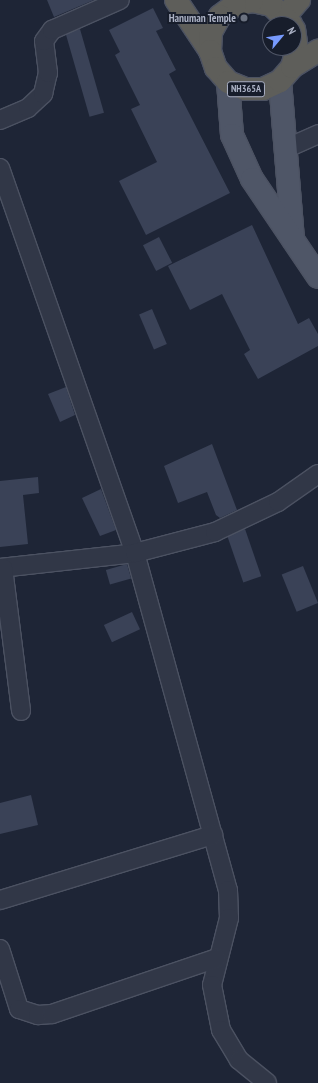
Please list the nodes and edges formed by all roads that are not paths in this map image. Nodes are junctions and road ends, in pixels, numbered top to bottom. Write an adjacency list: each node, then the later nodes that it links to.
1 (120, 0): 10 (street)
2 (176, 0): 5 (highway, NH365A)
3 (233, 3): 4 (highway, NH365A); 5 (highway, NH365A)
4 (290, 16)
5 (210, 51): 9 (highway, NH365A)
6 (318, 51): 8 (highway, NH365A)
7 (295, 56): 8 (highway, NH365A)
8 (286, 74): 9 (highway, NH365A); 12 (main road)
9 (228, 82): 14 (main road)
10 (0, 120)
11 (318, 134): 12 (street)
12 (285, 149): 14 (main road)
13 (0, 168): 17 (street)
14 (294, 242): 15 (main road)
15 (318, 277)
16 (318, 474): 17 (street)
17 (135, 553): 18 (street); 20 (street)
18 (2, 568): 19 (street)
19 (21, 711)
20 (213, 835): 21 (street); 23 (street)
21 (0, 900)
22 (0, 949): 23 (street)
23 (217, 958): 24 (street)
24 (267, 1083)

